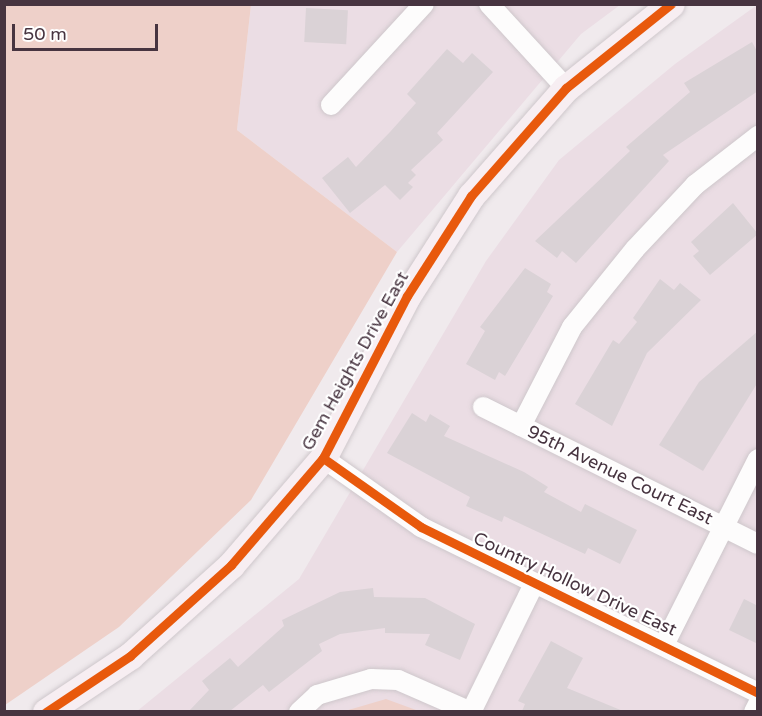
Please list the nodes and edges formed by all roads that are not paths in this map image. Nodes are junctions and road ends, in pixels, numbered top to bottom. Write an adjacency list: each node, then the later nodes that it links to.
1 (423, 4): 5 (street)
2 (489, 4): 4 (street)
3 (671, 4): 4 (street, Gem Heights Drive East)
4 (566, 88): 9 (street, Gem Heights Drive East)
5 (331, 105)
6 (758, 136): 8 (street)
7 (483, 407): 8 (street, 95th Avenue Court East)
8 (521, 426): 11 (street, 95th Avenue Court East)
9 (323, 458): 13 (street, Country Hollow Drive East); 17 (street, Gem Heights Drive East)
10 (758, 459): 11 (street)
11 (720, 525): 12 (street, 95th Avenue Court East); 14 (street)
12 (758, 544)
13 (533, 586): 14 (street, Country Hollow Drive East); 19 (street)
14 (665, 643): 15 (street, Country Hollow Drive East)
15 (758, 693)
16 (758, 704): 20 (street)
17 (46, 711)
18 (299, 711): 19 (street)
19 (471, 711)
20 (754, 711)

